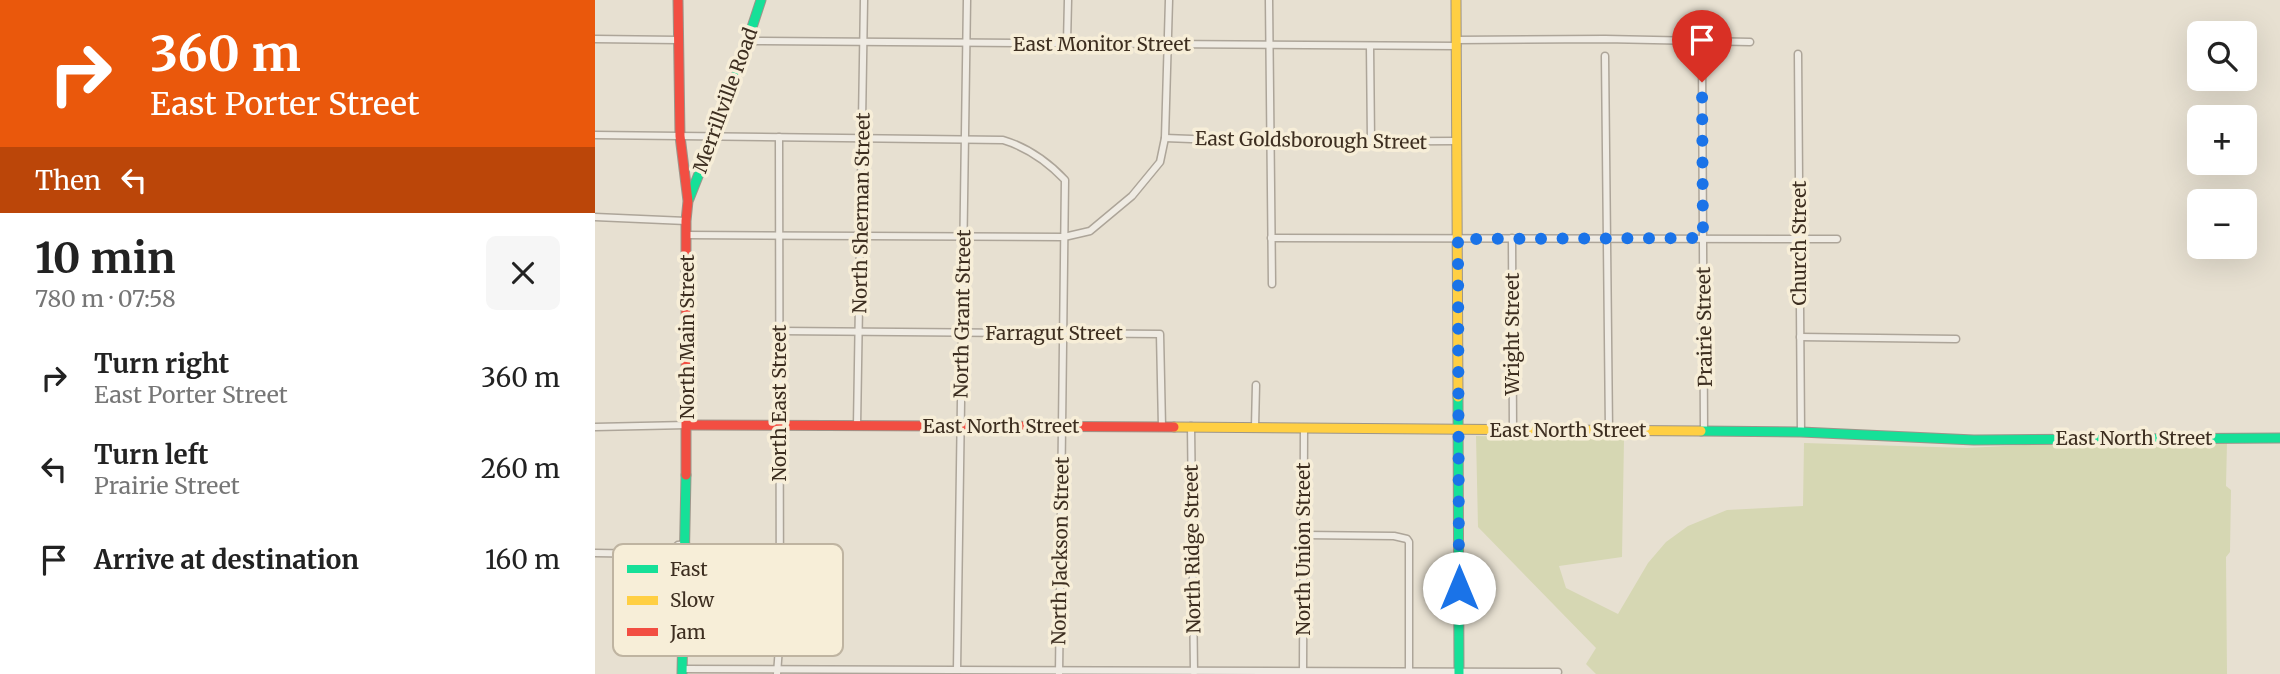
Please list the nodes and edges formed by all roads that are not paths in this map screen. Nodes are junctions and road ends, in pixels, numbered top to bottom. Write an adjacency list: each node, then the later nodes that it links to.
1 (678, 0): 10 (street, North Main Street)
2 (761, 0): 11 (street, Merrillville Road)
3 (864, 0): 12 (street, North Sherman Street)
4 (967, 0): 14 (street, North Grant Street)
5 (1068, 0): 15 (street)
6 (1169, 0): 17 (street)
7 (1269, 0): 18 (street)
8 (1456, 0): 16 (street)
9 (595, 38): 10 (street)
10 (678, 40): 24 (street, North Main Street)
11 (747, 41): 12 (street, East Monitor Street); 25 (street, Merrillville Road)
12 (863, 42): 14 (street, East Monitor Street); 27 (street, North Sherman Street)
13 (1750, 42): 16 (street, East Monitor Street)
14 (967, 43): 15 (street, East Monitor Street); 29 (street, North Grant Street)
15 (1067, 43): 17 (street, East Monitor Street)
16 (1457, 43): 19 (street, East Monitor Street); 31 (street)
17 (1167, 44): 18 (street, East Monitor Street); 28 (street)
18 (1270, 45): 19 (street, East Monitor Street); 32 (street)
19 (1370, 46): 30 (street)
20 (1798, 54): 46 (street, Church Street)
21 (1605, 56): 43 (street)
22 (1702, 56): 44 (street, Prairie Street)
23 (595, 135): 24 (street)
24 (680, 136): 25 (street); 33 (street, North Main Street)
25 (713, 136): 26 (street); 33 (street, Merrillville Road)
26 (779, 137): 27 (street); 37 (street, North East Street)
27 (862, 138): 29 (street); 38 (street, North Sherman Street)
28 (1165, 138): 32 (street, East Goldsborough Street); 40 (street)
29 (965, 140): 39 (street, North Grant Street); 40 (street, North Jackson Street)
30 (1371, 141): 31 (street, East Goldsborough Street); 32 (street, East Goldsborough Street)
31 (1457, 141): 45 (street)
32 (1270, 142): 41 (street)
33 (688, 201): 35 (street, North Main Street)
34 (595, 218): 35 (street)
35 (686, 221): 36 (street, North Main Street)
36 (686, 234): 37 (street); 56 (street, North Main Street)
37 (779, 234): 38 (street); 49 (street, North East Street)
38 (860, 235): 39 (street); 50 (street, North Sherman Street)
39 (964, 235): 40 (street); 51 (street, North Grant Street)
40 (1064, 236): 52 (street, North Jackson Street)
41 (1271, 238): 45 (street); 48 (street)
42 (1512, 238): 43 (street); 45 (street); 67 (street, Wright Street)
43 (1608, 238): 44 (street); 68 (street)
44 (1703, 238): 46 (street); 69 (street, Prairie Street)
45 (1458, 239): 66 (street)
46 (1800, 239): 47 (street); 53 (street, Church Street)
47 (1836, 239)
48 (1272, 284)
49 (779, 331): 50 (street, Farragut Street); 57 (street, North East Street)
50 (859, 331): 51 (street, Farragut Street); 59 (street, North Sherman Street)
51 (962, 333): 52 (street, Farragut Street); 58 (street, North Grant Street)
52 (1063, 334): 60 (street, North Jackson Street); 61 (street, Farragut Street)
53 (1800, 337): 54 (street); 70 (street, Church Street)
54 (1956, 339)
55 (1256, 385): 64 (street)
56 (687, 425): 57 (street, East North Street); 63 (street); 73 (street, North Main Street)
57 (779, 425): 59 (street, East North Street); 74 (street, North East Street)
58 (961, 425): 59 (street, East North Street); 60 (street, East North Street); 77 (street, North Grant Street)
59 (857, 426)
60 (1062, 426): 61 (street, East North Street); 81 (street, North Jackson Street)
61 (1162, 426): 62 (street, East North Street)
62 (1191, 426): 64 (street, East North Street); 82 (street, North Ridge Street)
63 (595, 427)
64 (1255, 427): 65 (street, East North Street)
65 (1304, 428): 66 (street, East North Street); 72 (street, North Union Street)
66 (1459, 430): 67 (street, East North Street); 86 (street)
67 (1513, 430): 68 (street, East North Street)
68 (1609, 431): 69 (street, East North Street)
69 (1704, 431): 70 (street, East North Street)
70 (1801, 432): 71 (street, East North Street)
71 (2280, 438)
72 (1304, 535): 84 (street, North Union Street); 85 (street)
73 (686, 544)
74 (779, 544)
75 (595, 553): 76 (street)
76 (613, 553)
77 (957, 670): 80 (street); 81 (street)
78 (683, 671): 79 (street)
79 (777, 672): 80 (street)
80 (931, 672)
81 (1059, 672): 82 (street)
82 (1194, 672): 84 (street)
83 (1559, 672): 88 (street)
84 (1303, 673): 85 (street)
85 (1409, 673): 86 (street)
86 (1459, 673): 87 (street)
87 (1499, 673): 88 (street)
88 (1542, 673)

